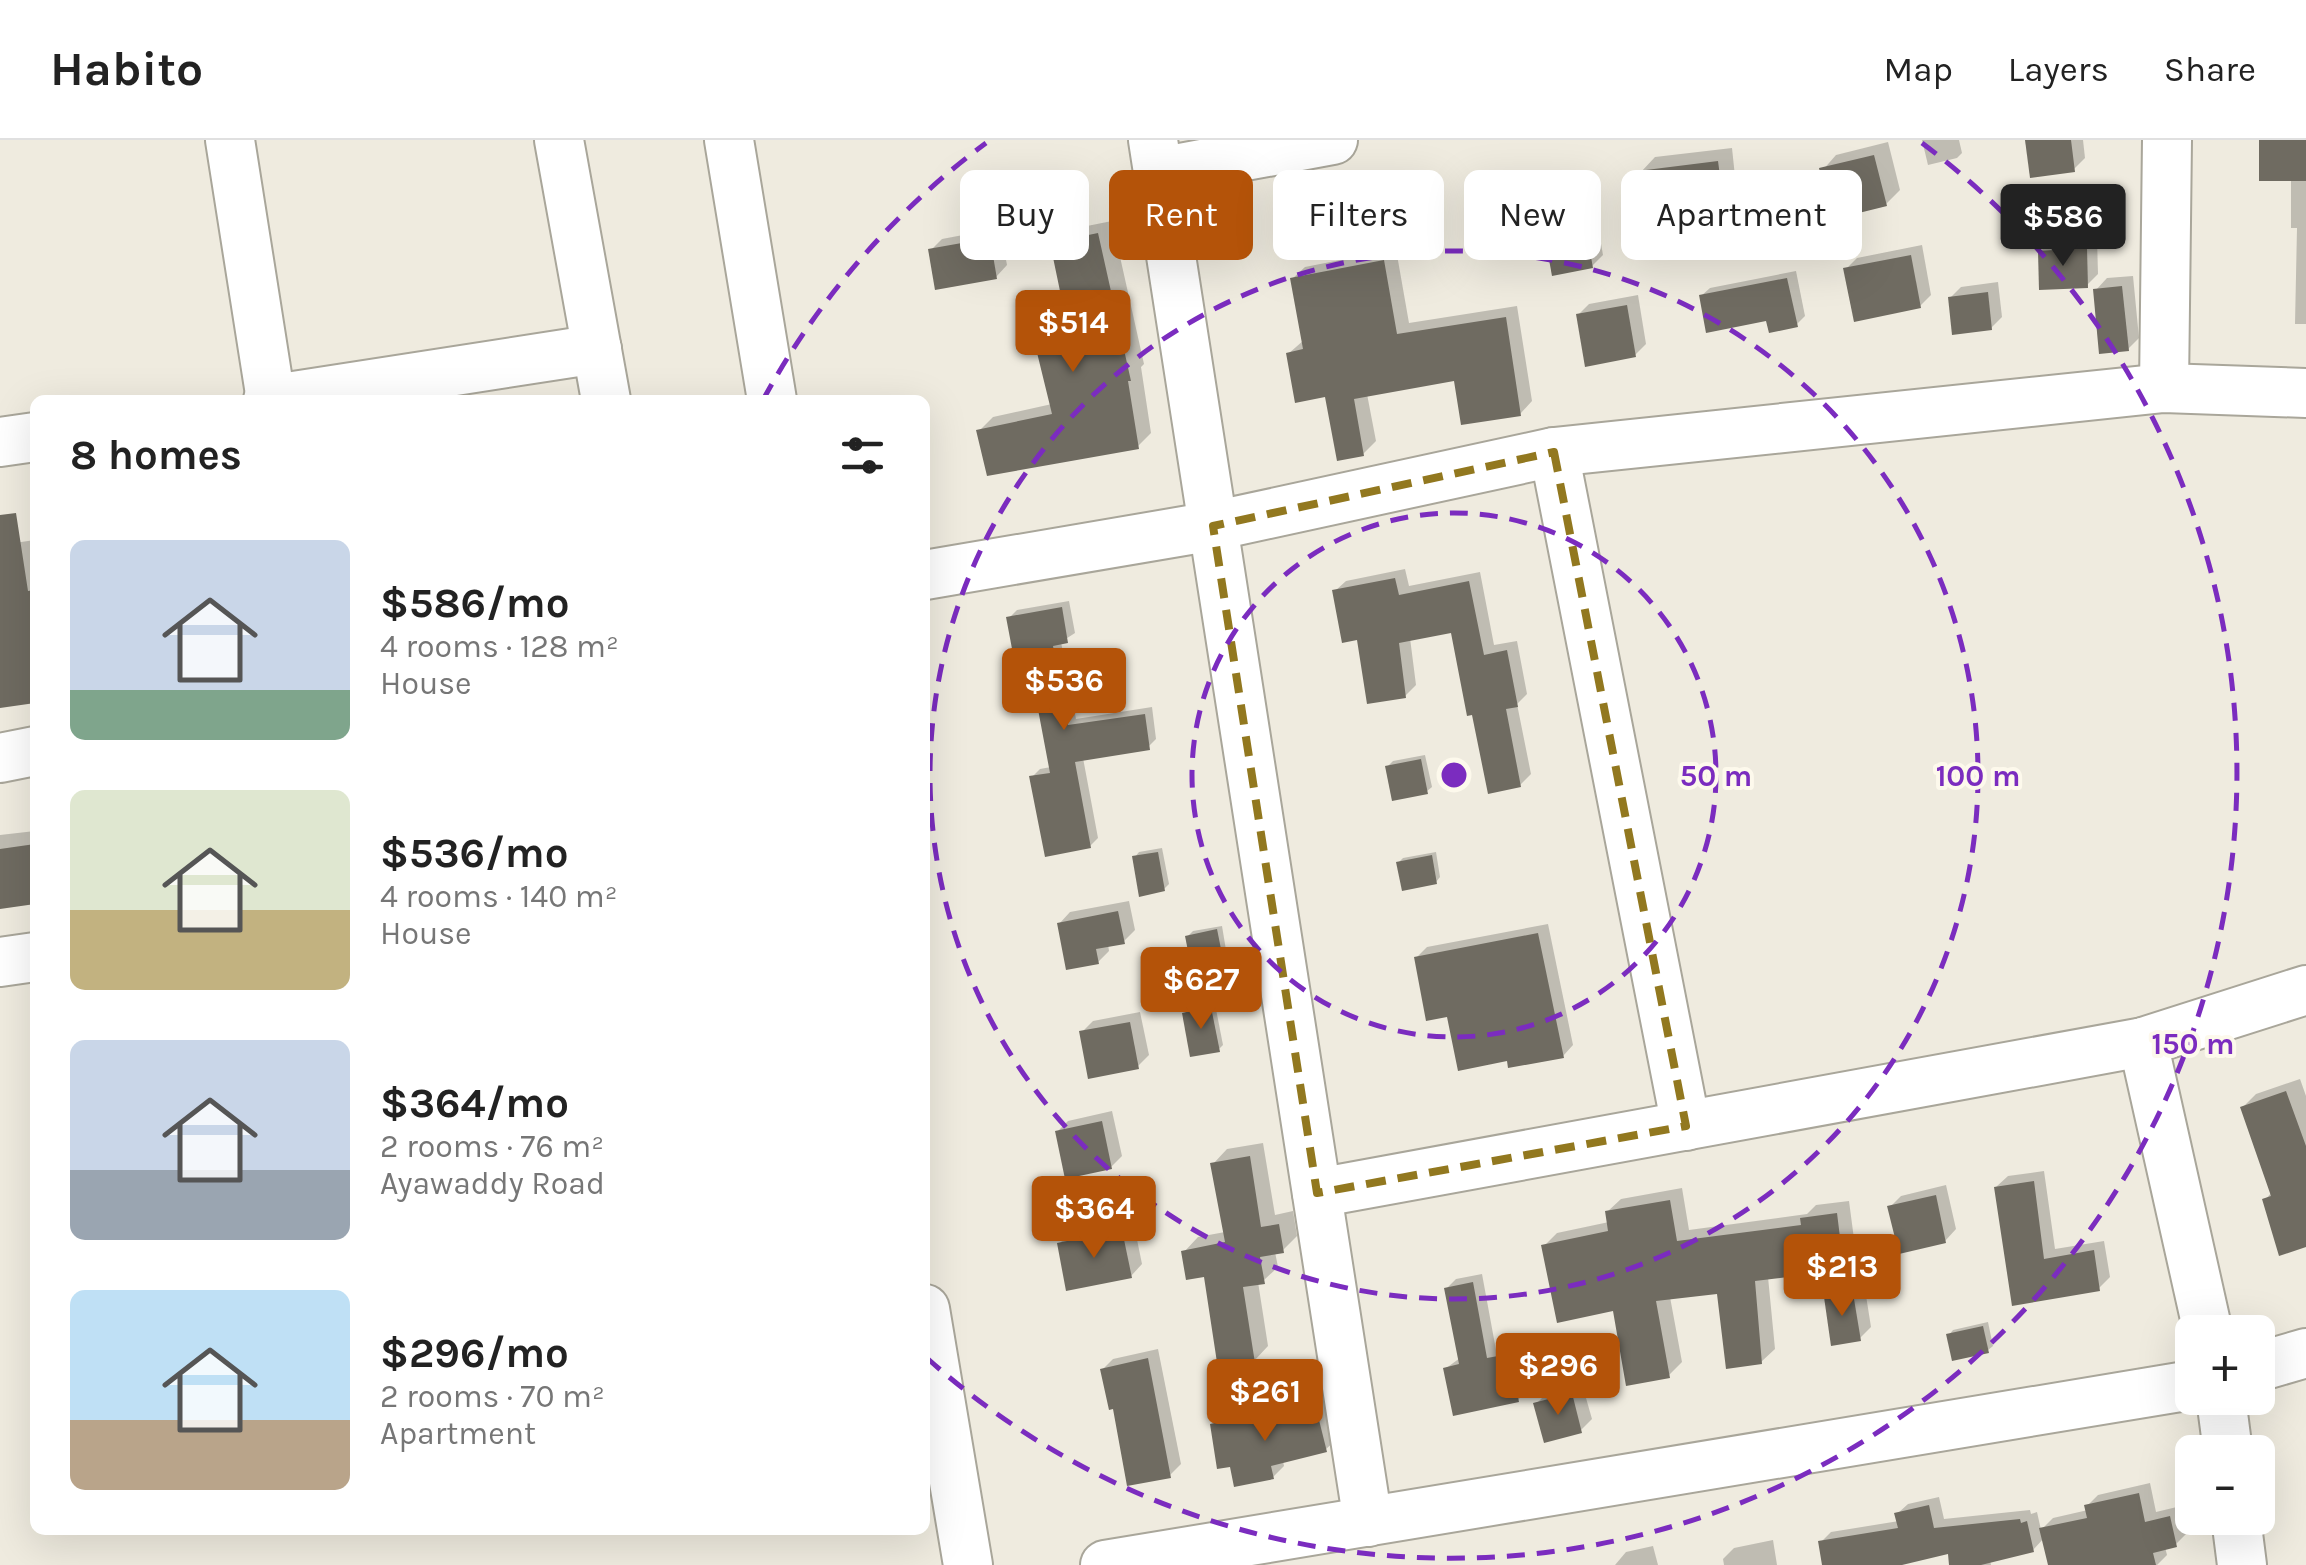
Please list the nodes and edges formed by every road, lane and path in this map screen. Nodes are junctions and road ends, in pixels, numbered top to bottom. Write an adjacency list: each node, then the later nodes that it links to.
1 (230, 140): 10 (street)
2 (559, 140): 7 (street)
3 (729, 140): 13 (street)
4 (1333, 140): 6 (street)
5 (2167, 140): 8 (street)
6 (1156, 156): 17 (street)
7 (596, 349): 11 (street); 12 (street)
8 (2164, 388): 9 (street); 16 (street)
9 (2306, 393)
10 (269, 395)
11 (302, 395)
12 (605, 395)
13 (771, 395)
14 (30, 438): 15 (street)
15 (0, 442)
16 (1554, 452): 17 (street); 25 (street)
17 (1213, 526): 18 (street); 26 (street)
18 (930, 574)
19 (30, 752): 20 (street)
20 (0, 758)
21 (30, 958): 22 (street)
22 (0, 962)
23 (2306, 990): 24 (street)
24 (2143, 1042): 25 (street); 27 (street)
25 (1686, 1126): 26 (street)
26 (1318, 1193): 32 (street)
27 (2204, 1315)
28 (930, 1339): 34 (street)
29 (2306, 1353): 30 (street)
30 (2275, 1362)
31 (2175, 1389): 32 (street)
32 (1368, 1522): 35 (street)
33 (2238, 1535): 36 (street)
34 (968, 1565)
35 (1105, 1565)
36 (2242, 1565)

